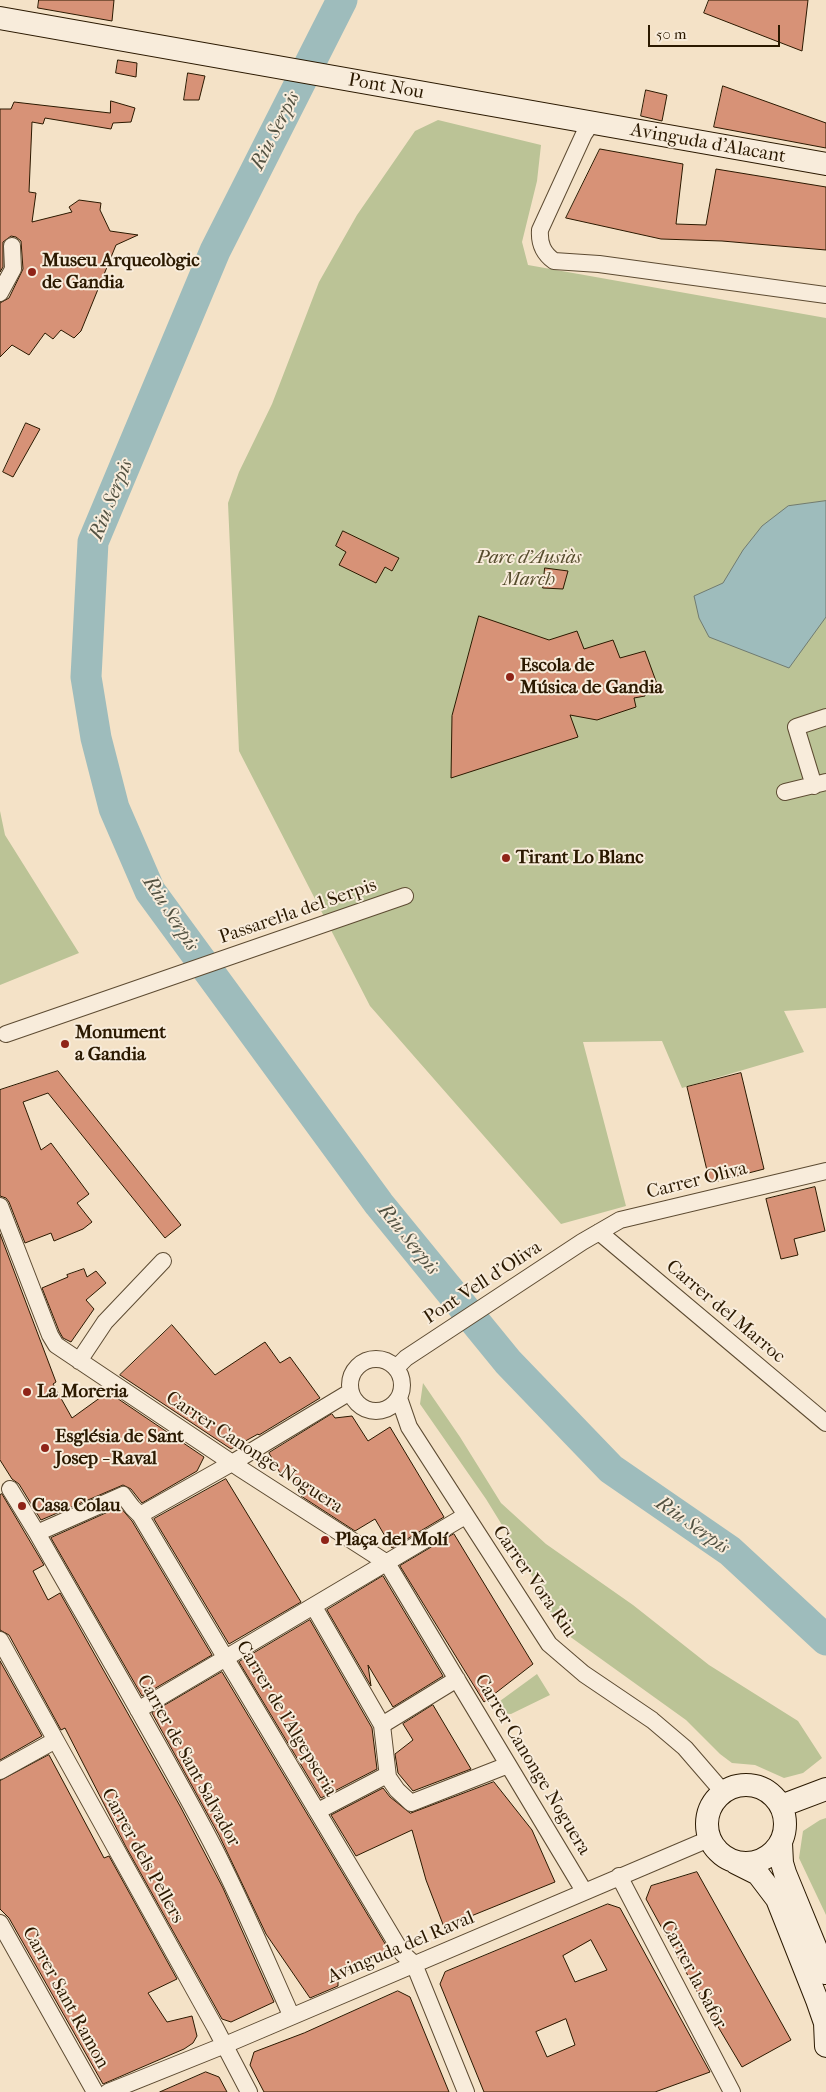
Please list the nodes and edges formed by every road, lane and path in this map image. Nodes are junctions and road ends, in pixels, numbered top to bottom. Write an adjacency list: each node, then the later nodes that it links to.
1 (0, 18): 2 (street, Pont Nou)
2 (586, 123): 3 (street, Avinguda d'Alacant); 6 (street)
3 (826, 164)
4 (12, 246): 5 (street)
5 (0, 293)
6 (826, 295)
7 (826, 717): 8 (street)
8 (820, 784): 9 (street)
9 (784, 792)
10 (405, 896): 11 (street, Passarel·la del Serpis)
11 (6, 1034)
12 (826, 1171): 15 (street, Carrer Oliva)
13 (0, 1206): 14 (street, Carrer Canonge Noguera)
14 (4, 1228): 18 (street, Carrer Canonge Noguera)
15 (599, 1232): 16 (street, Carrer Oliva); 23 (street, Carrer del Marroc)
16 (582, 1242): 19 (street, Pont Vell d’Oliva)
17 (163, 1260): 18 (street)
18 (79, 1362): 25 (street, Carrer Canonge Noguera)
19 (401, 1363): 20 (street); 21 (street)
20 (350, 1392): 22 (street); 25 (street)
21 (399, 1398): 22 (street); 24 (street, Carrer Vora Riu)
22 (381, 1411): 24 (street, Carrer Vora Riu)
23 (826, 1423)
24 (409, 1426): 28 (street, Carrer Vora Riu)
25 (232, 1463): 27 (street); 30 (street, Carrer Canonge Noguera)
26 (10, 1490): 29 (street, Carrer de Sant Salvador)
27 (140, 1515): 29 (street, Carrer de l'Algepseria); 33 (street, Carrer de l'Algepseria)
28 (465, 1516): 30 (street); 41 (street, Carrer Vora Riu)
29 (37, 1533): 35 (street, Carrer de Sant Salvador)
30 (387, 1563): 31 (street); 34 (street, Carrer Canonge Noguera)
31 (314, 1606): 33 (street); 36 (street)
32 (0, 1640): 37 (street, Carrer dels Pellers)
33 (227, 1659): 35 (street); 44 (street, Carrer de l'Algepseria)
34 (457, 1679): 36 (street); 38 (street, Carrer Canonge Noguera)
35 (138, 1710): 53 (street, Carrer de Sant Salvador)
36 (382, 1725): 40 (street)
37 (54, 1741): 39 (street); 54 (street, Carrer dels Pellers)
38 (508, 1765): 40 (street); 49 (street, Carrer Canonge Noguera)
39 (0, 1771)
40 (388, 1777): 44 (street)
41 (723, 1792): 43 (street); 45 (street)
42 (820, 1792): 43 (street)
43 (781, 1806): 46 (street)
44 (318, 1811): 51 (street, Carrer de l'Algepseria)
45 (709, 1838): 47 (street); 48 (street, Avinguda del Raval)
46 (781, 1843): 47 (street); 52 (street)
47 (733, 1862): 55 (street)
48 (619, 1876): 49 (street, Avinguda del Raval); 60 (street, Carrer la Safor)
49 (584, 1890): 51 (street, Avinguda del Raval)
50 (0, 1923): 56 (street, Carrer Sant Ramon)
51 (414, 1964): 53 (street, Avinguda del Raval); 59 (street, Carrer de l'Algepseria)
52 (826, 1973)
53 (292, 2016): 54 (street, Avinguda del Raval)
54 (225, 2045): 57 (street, Avinguda del Raval); 58 (street, Carrer dels Pellers)
55 (826, 2046)
56 (94, 2092)
57 (108, 2092)
58 (249, 2092)
59 (466, 2092)
60 (732, 2092)

